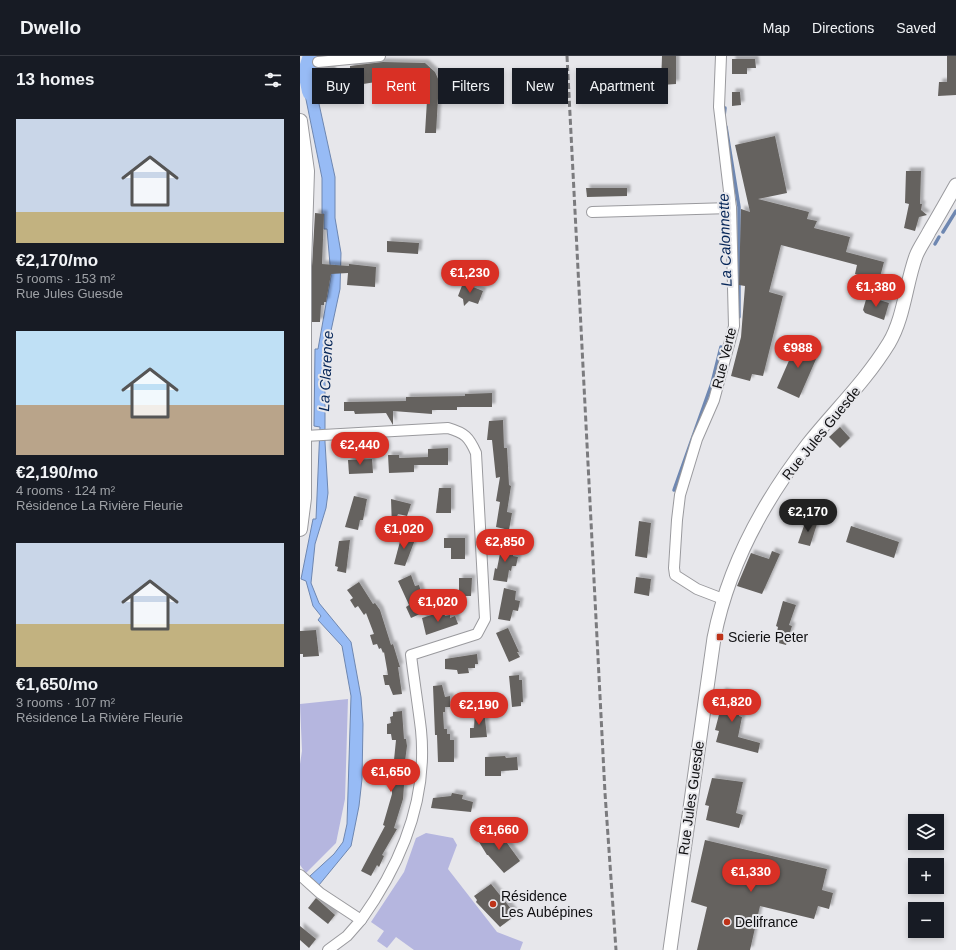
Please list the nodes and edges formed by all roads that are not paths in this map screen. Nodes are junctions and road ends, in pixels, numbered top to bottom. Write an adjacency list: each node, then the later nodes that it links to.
1 (380, 56): 3 (street)
2 (721, 56): 6 (street, Rue Verte)
3 (318, 62)
4 (300, 121): 8 (main road)
5 (956, 185): 11 (street, Rue Jules Guesde)
6 (730, 208): 7 (street); 11 (street, Rue Verte)
7 (592, 212)
8 (303, 246): 9 (main road)
9 (310, 436): 10 (main road); 13 (street)
10 (300, 529)
11 (723, 598): 15 (street, Rue Jules Guesde)
12 (300, 875): 13 (street)
13 (361, 920): 14 (street)
14 (328, 950)
15 (670, 950)

